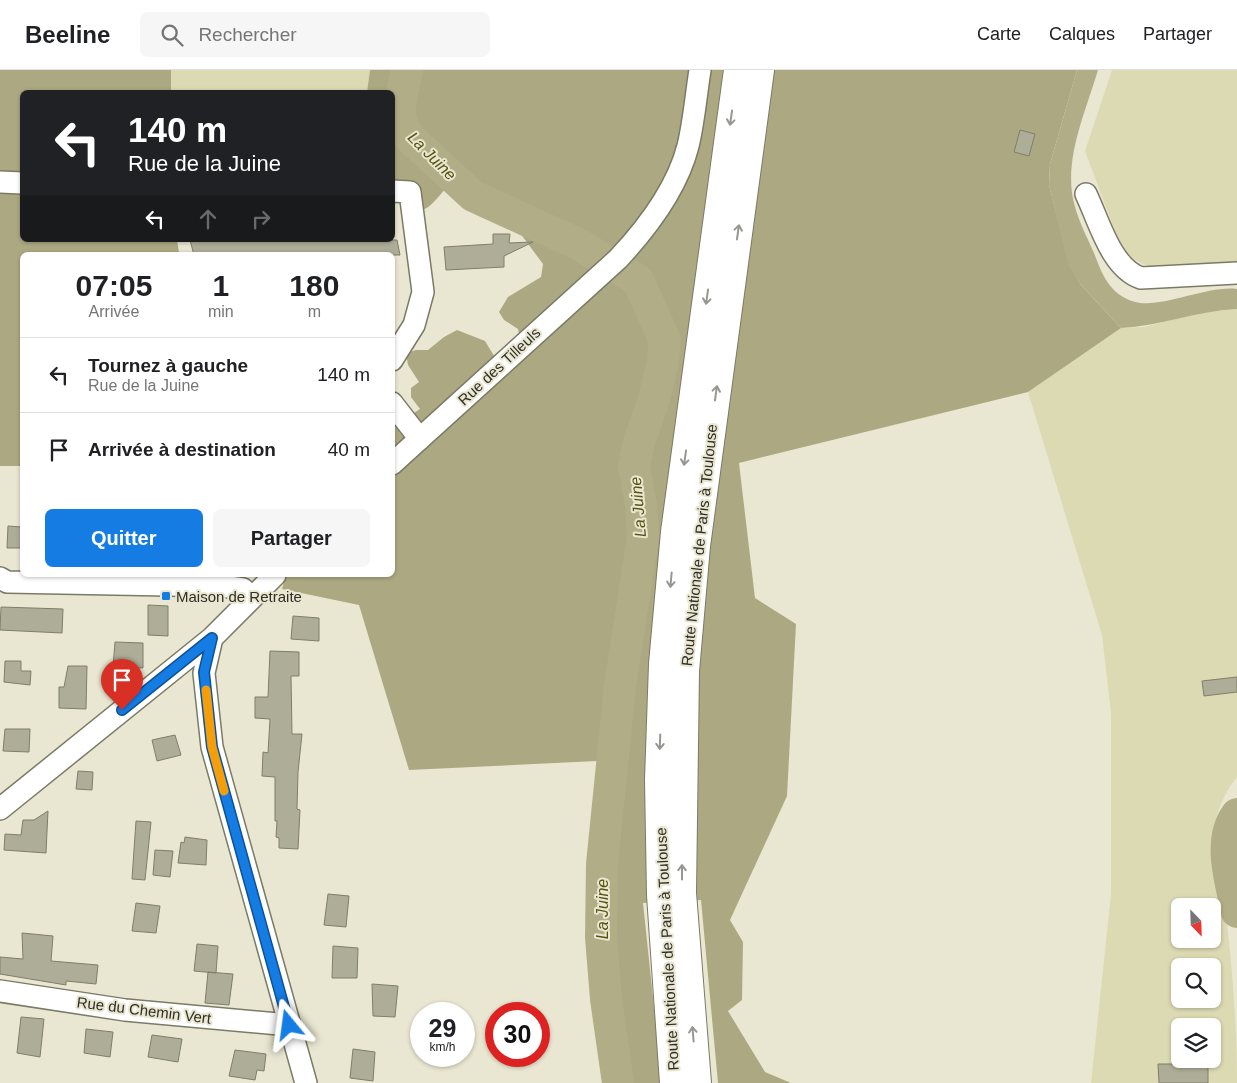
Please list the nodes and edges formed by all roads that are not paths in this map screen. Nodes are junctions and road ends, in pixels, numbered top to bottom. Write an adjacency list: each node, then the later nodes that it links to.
1 (700, 70): 11 (street, Rue des Tilleuls)
2 (738, 70): 21 (main road, Route Nationale de Paris à Toulouse, one-way to 21)
3 (760, 70): 22 (main road, Route Nationale de Paris à Toulouse, one-way to 3)
4 (0, 182): 5 (street)
5 (20, 183)
6 (395, 191): 9 (street)
7 (1086, 194): 8 (street)
8 (1237, 273)
9 (395, 355)
10 (395, 407): 11 (street)
11 (420, 438): 12 (street, Rue des Tilleuls)
12 (395, 461)
13 (273, 577): 15 (street)
14 (0, 578): 15 (street)
15 (251, 598): 16 (street)
16 (212, 638): 17 (street); 19 (street)
17 (0, 809)
18 (0, 991): 19 (street, Rue du Chemin Vert)
19 (289, 1025): 20 (street)
20 (306, 1083)
21 (674, 1083)
22 (697, 1083)

